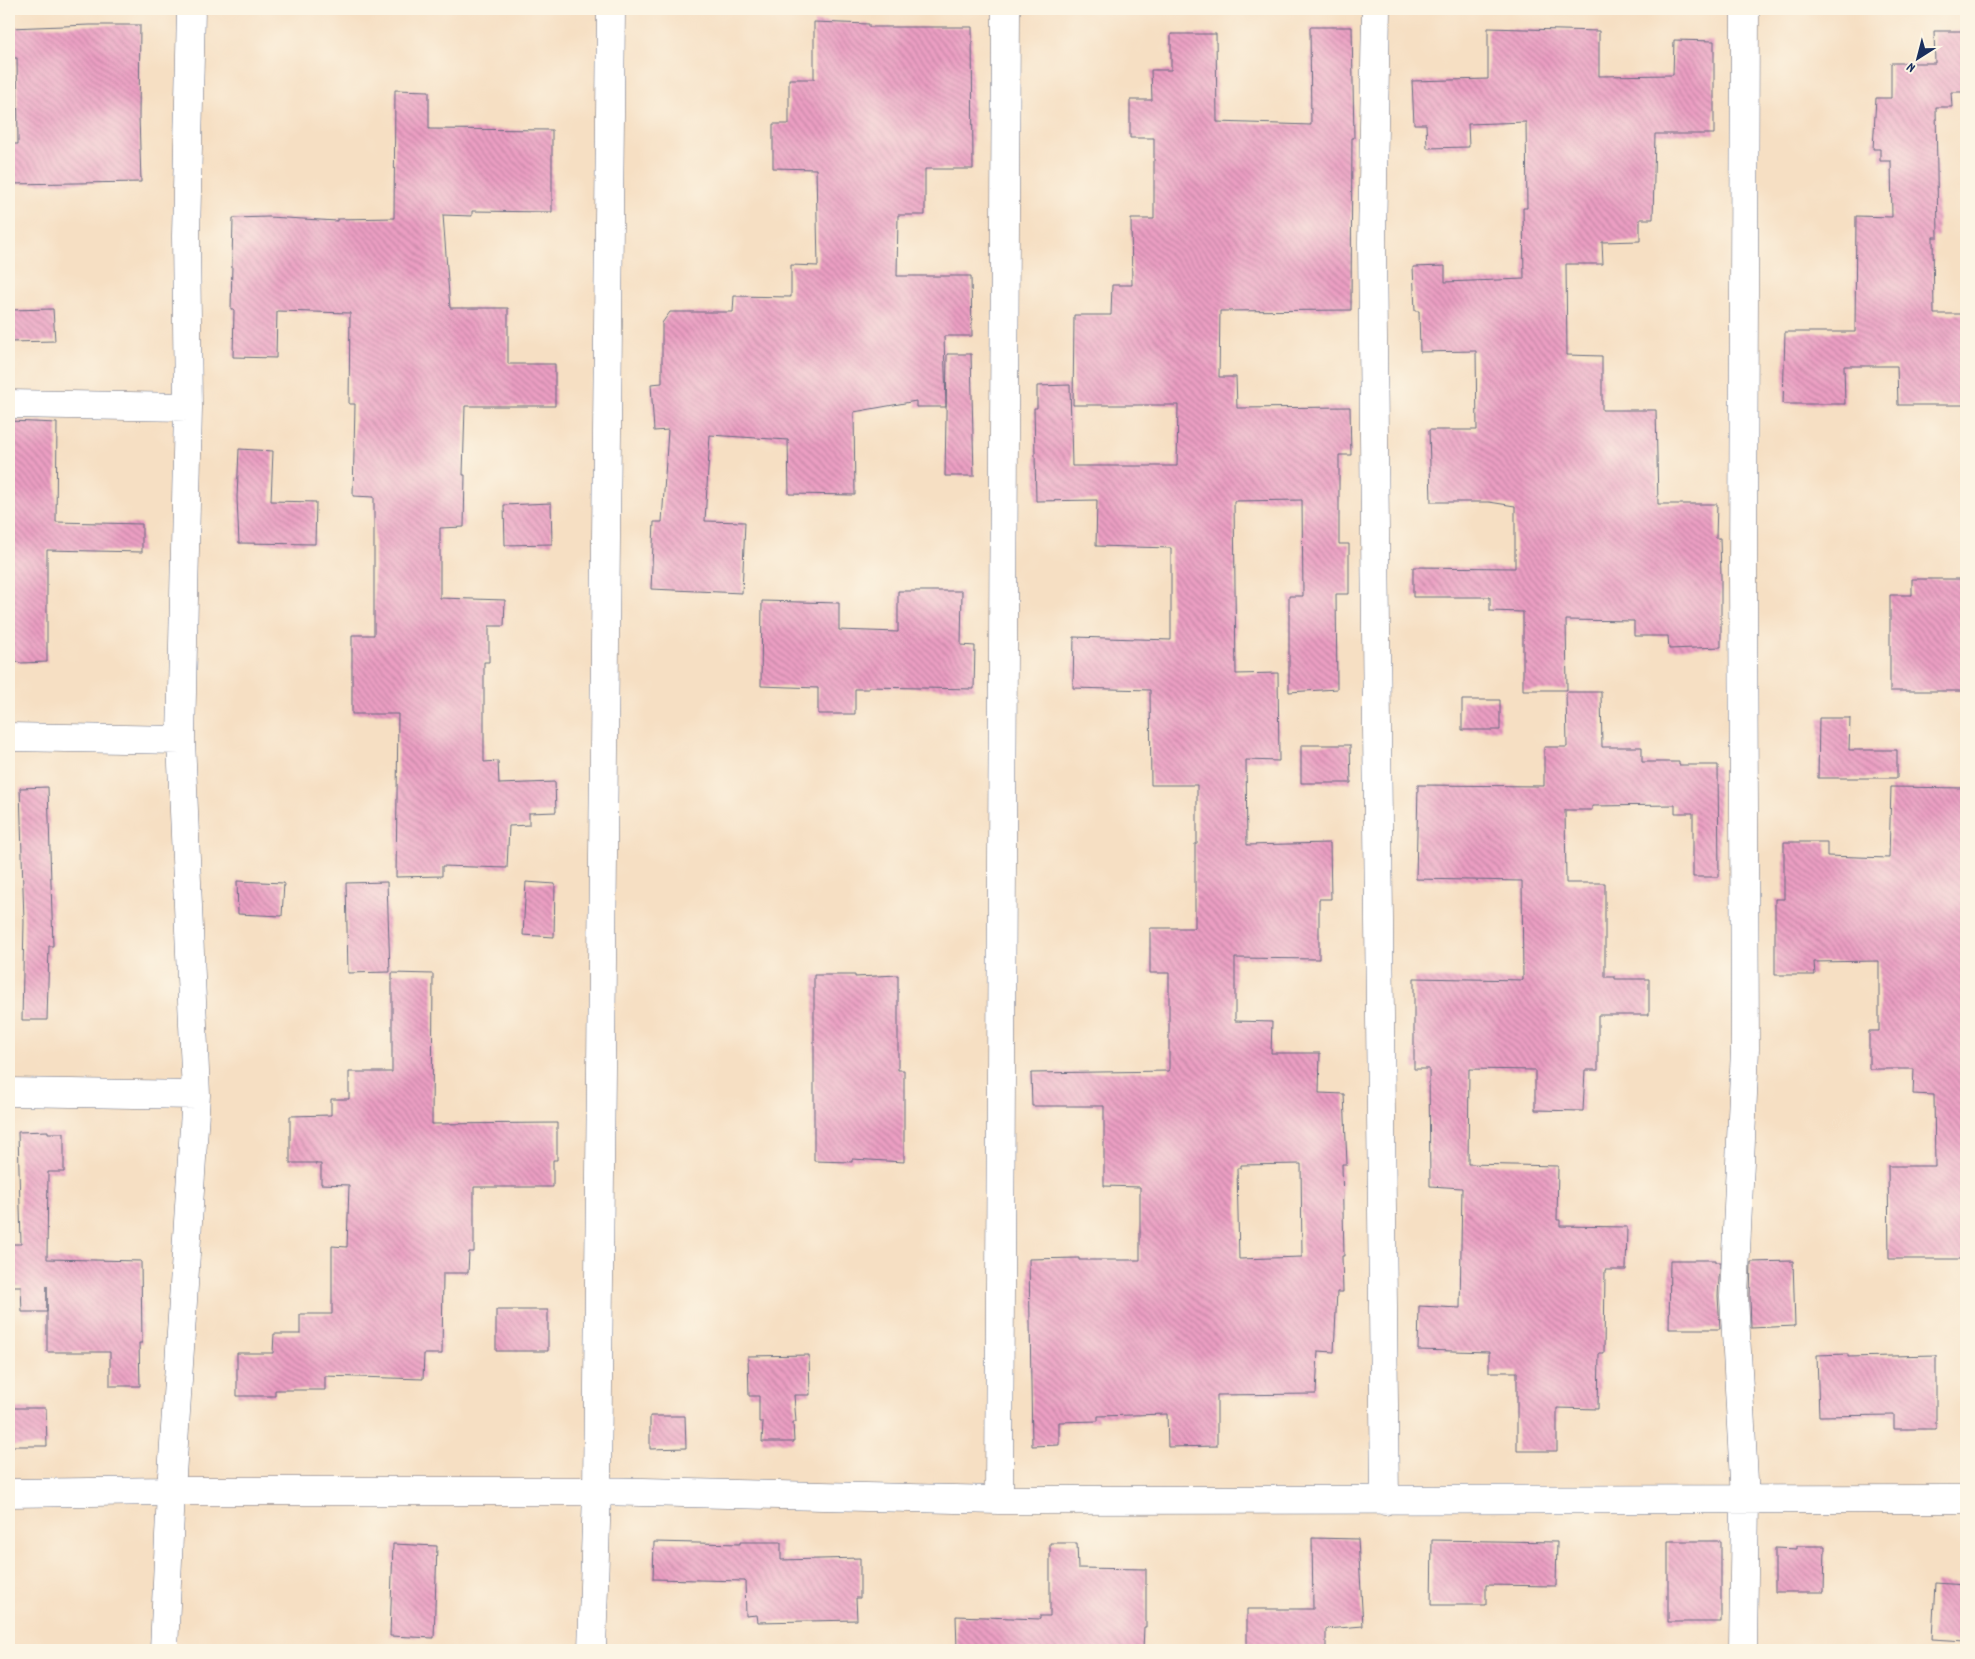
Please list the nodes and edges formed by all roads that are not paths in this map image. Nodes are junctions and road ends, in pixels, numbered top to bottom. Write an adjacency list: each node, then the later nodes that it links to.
1 (190, 9): 7 (street)
2 (611, 9): 13 (street)
3 (1006, 9): 17 (street)
4 (1376, 9): 18 (street)
5 (1745, 9): 15 (street)
6 (9, 404): 7 (street)
7 (188, 407): 9 (street)
8 (9, 737): 9 (street)
9 (181, 740): 11 (street)
10 (9, 1092): 11 (street)
11 (196, 1095): 12 (street)
12 (171, 1491): 13 (street); 14 (street); 19 (street)
13 (597, 1491): 17 (street); 20 (street)
14 (9, 1493)
15 (1745, 1499): 16 (street); 18 (street); 21 (street)
16 (1966, 1499)
17 (999, 1500): 18 (street)
18 (1385, 1500)
19 (164, 1650)
20 (592, 1650)
21 (1743, 1650)

